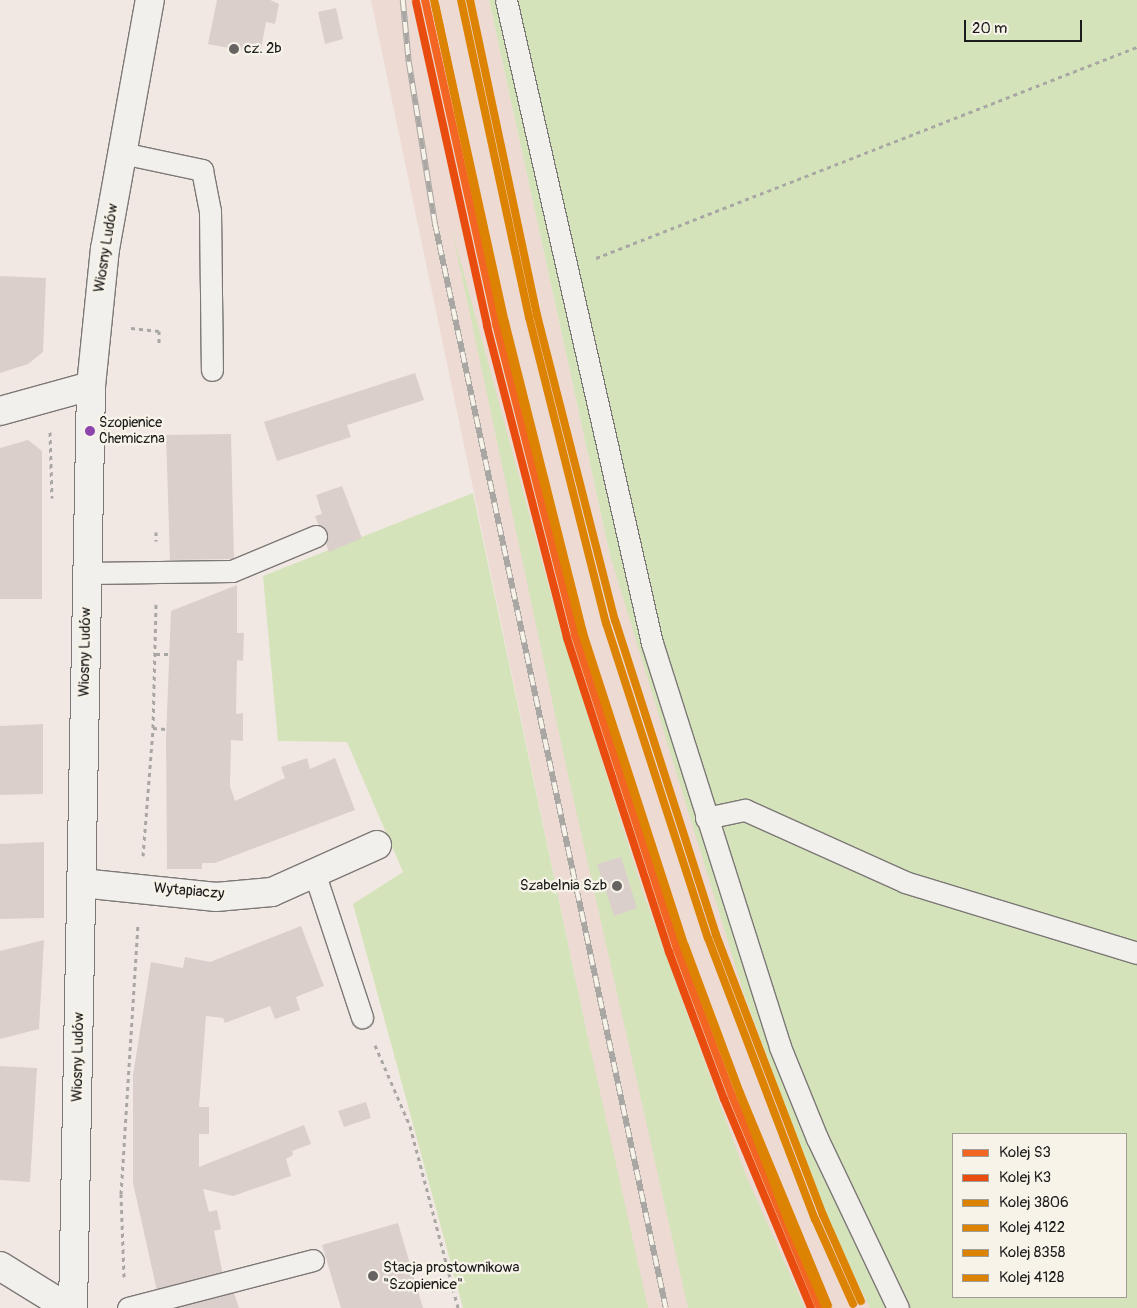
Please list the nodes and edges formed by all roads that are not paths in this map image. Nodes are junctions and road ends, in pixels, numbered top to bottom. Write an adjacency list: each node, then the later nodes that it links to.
1 (150, 0): 3 (street, Wiosny Ludów)
2 (506, 0): 9 (lane)
3 (122, 153): 4 (lane); 5 (street, Wiosny Ludów)
4 (212, 370)
5 (91, 386): 6 (street); 8 (street, Wiosny Ludów)
6 (0, 411)
7 (316, 536): 8 (lane)
8 (87, 573): 12 (street, Wiosny Ludów)
9 (706, 818): 13 (lane); 20 (lane)
10 (377, 845): 11 (street, Wytapiaczy)
11 (315, 875): 12 (street, Wytapiaczy); 14 (lane)
12 (81, 883): 18 (street, Wiosny Ludów)
13 (1137, 953)
14 (362, 1017)
15 (314, 1260): 19 (lane)
16 (0, 1266): 17 (street)
17 (68, 1308)
18 (73, 1308)
19 (128, 1308)
20 (898, 1308)

